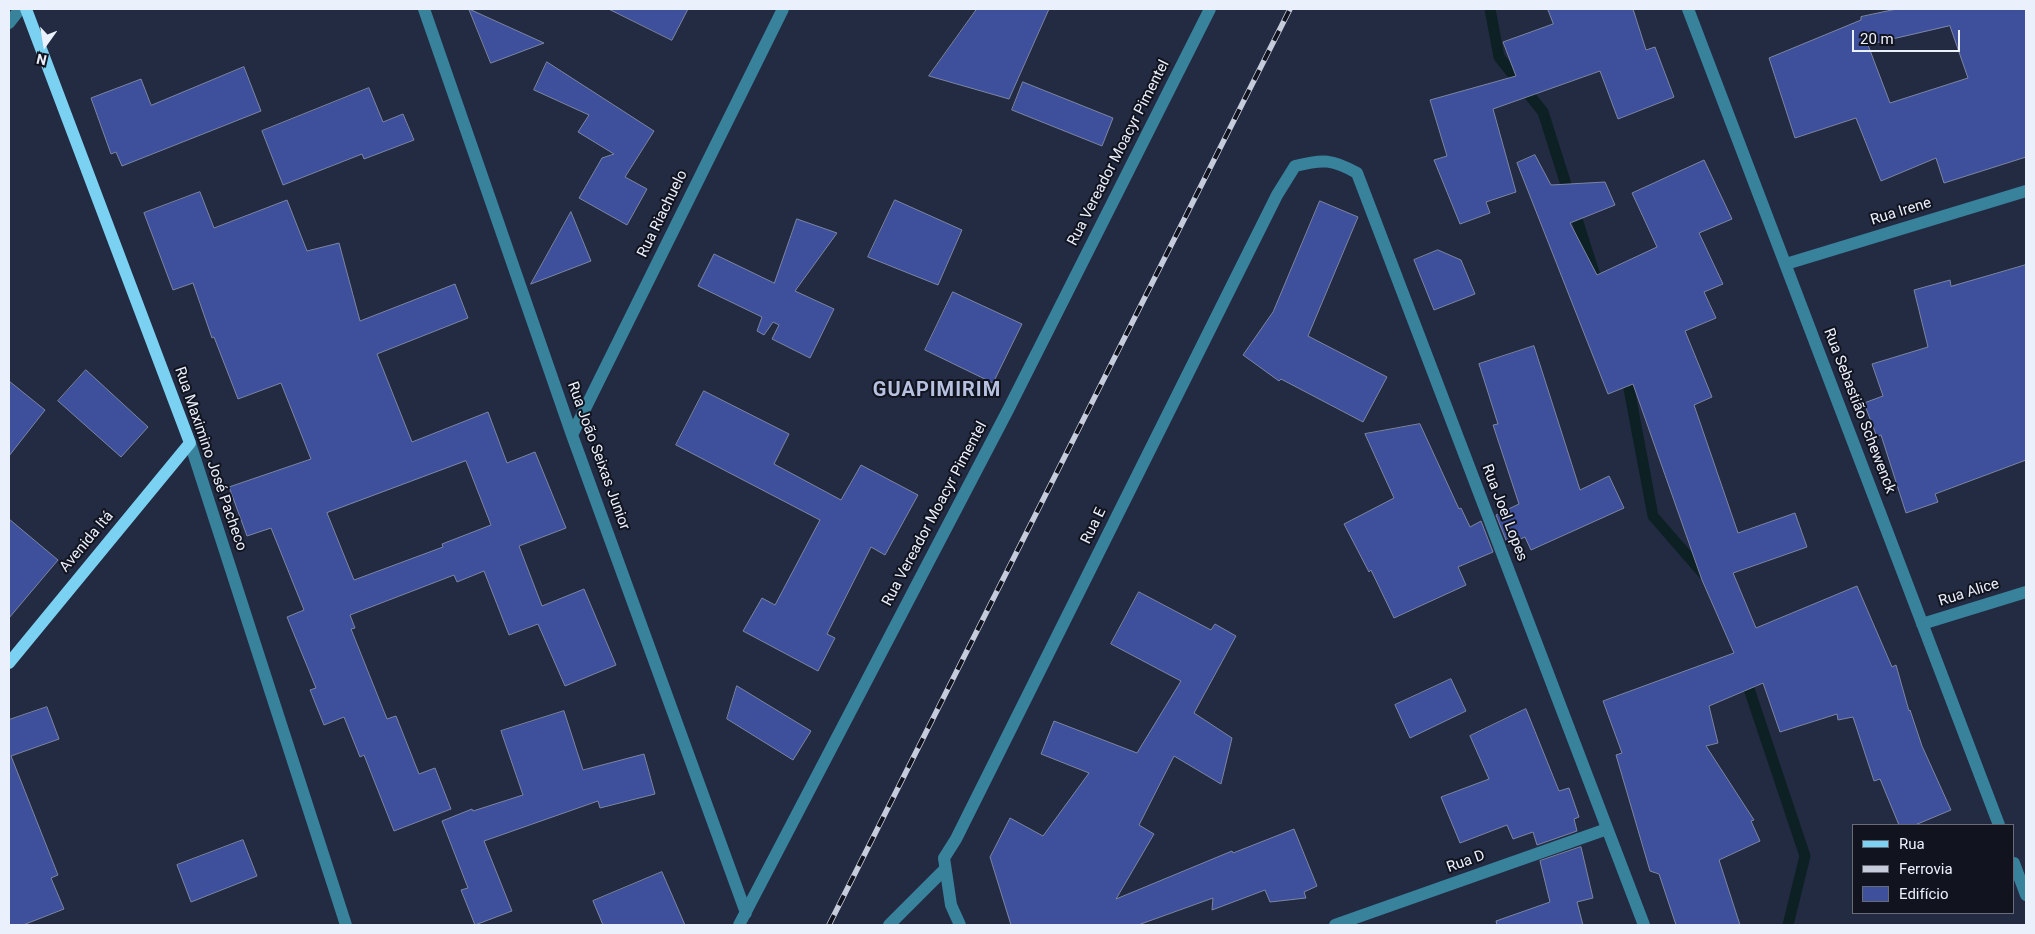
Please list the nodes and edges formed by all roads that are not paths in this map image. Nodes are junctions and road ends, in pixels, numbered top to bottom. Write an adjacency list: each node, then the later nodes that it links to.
1 (20, 9): 7 (street)
2 (26, 9): 12 (main road, Rua Maximino José Pacheco)
3 (424, 9): 11 (street, Rua João Seixas Junior)
4 (784, 9): 11 (street, Rua Riachuelo)
5 (1210, 9): 21 (street, Rua Vereador Moacyr Pimentel)
6 (1688, 9): 10 (street, Rua Sebastião Schewenck)
7 (9, 23)
8 (1296, 166): 17 (street, Rua Joel Lopes); 19 (street, Rua E)
9 (2026, 191): 10 (street, Rua Irene)
10 (1786, 264): 14 (street, Rua Sebastião Schewenck)
11 (572, 435): 21 (street, Rua João Seixas Junior)
12 (190, 443): 15 (main road, Avenida Itá); 22 (street, Rua Maximino José Pacheco)
13 (2026, 592): 14 (street, Rua Alice)
14 (1922, 624): 16 (street, Rua Sebastião Schewenck)
15 (9, 663)
16 (1999, 824)
17 (1607, 829): 26 (street, Rua D); 27 (street, Rua Joel Lopes)
18 (2015, 866): 20 (street)
19 (945, 869): 24 (street); 25 (street, Rua E)
20 (2026, 895)
21 (746, 913): 23 (street, Rua Vereador Moacyr Pimentel)
22 (346, 925)
23 (739, 925)
24 (889, 925)
25 (960, 925)
26 (1336, 925)
27 (1644, 925)

